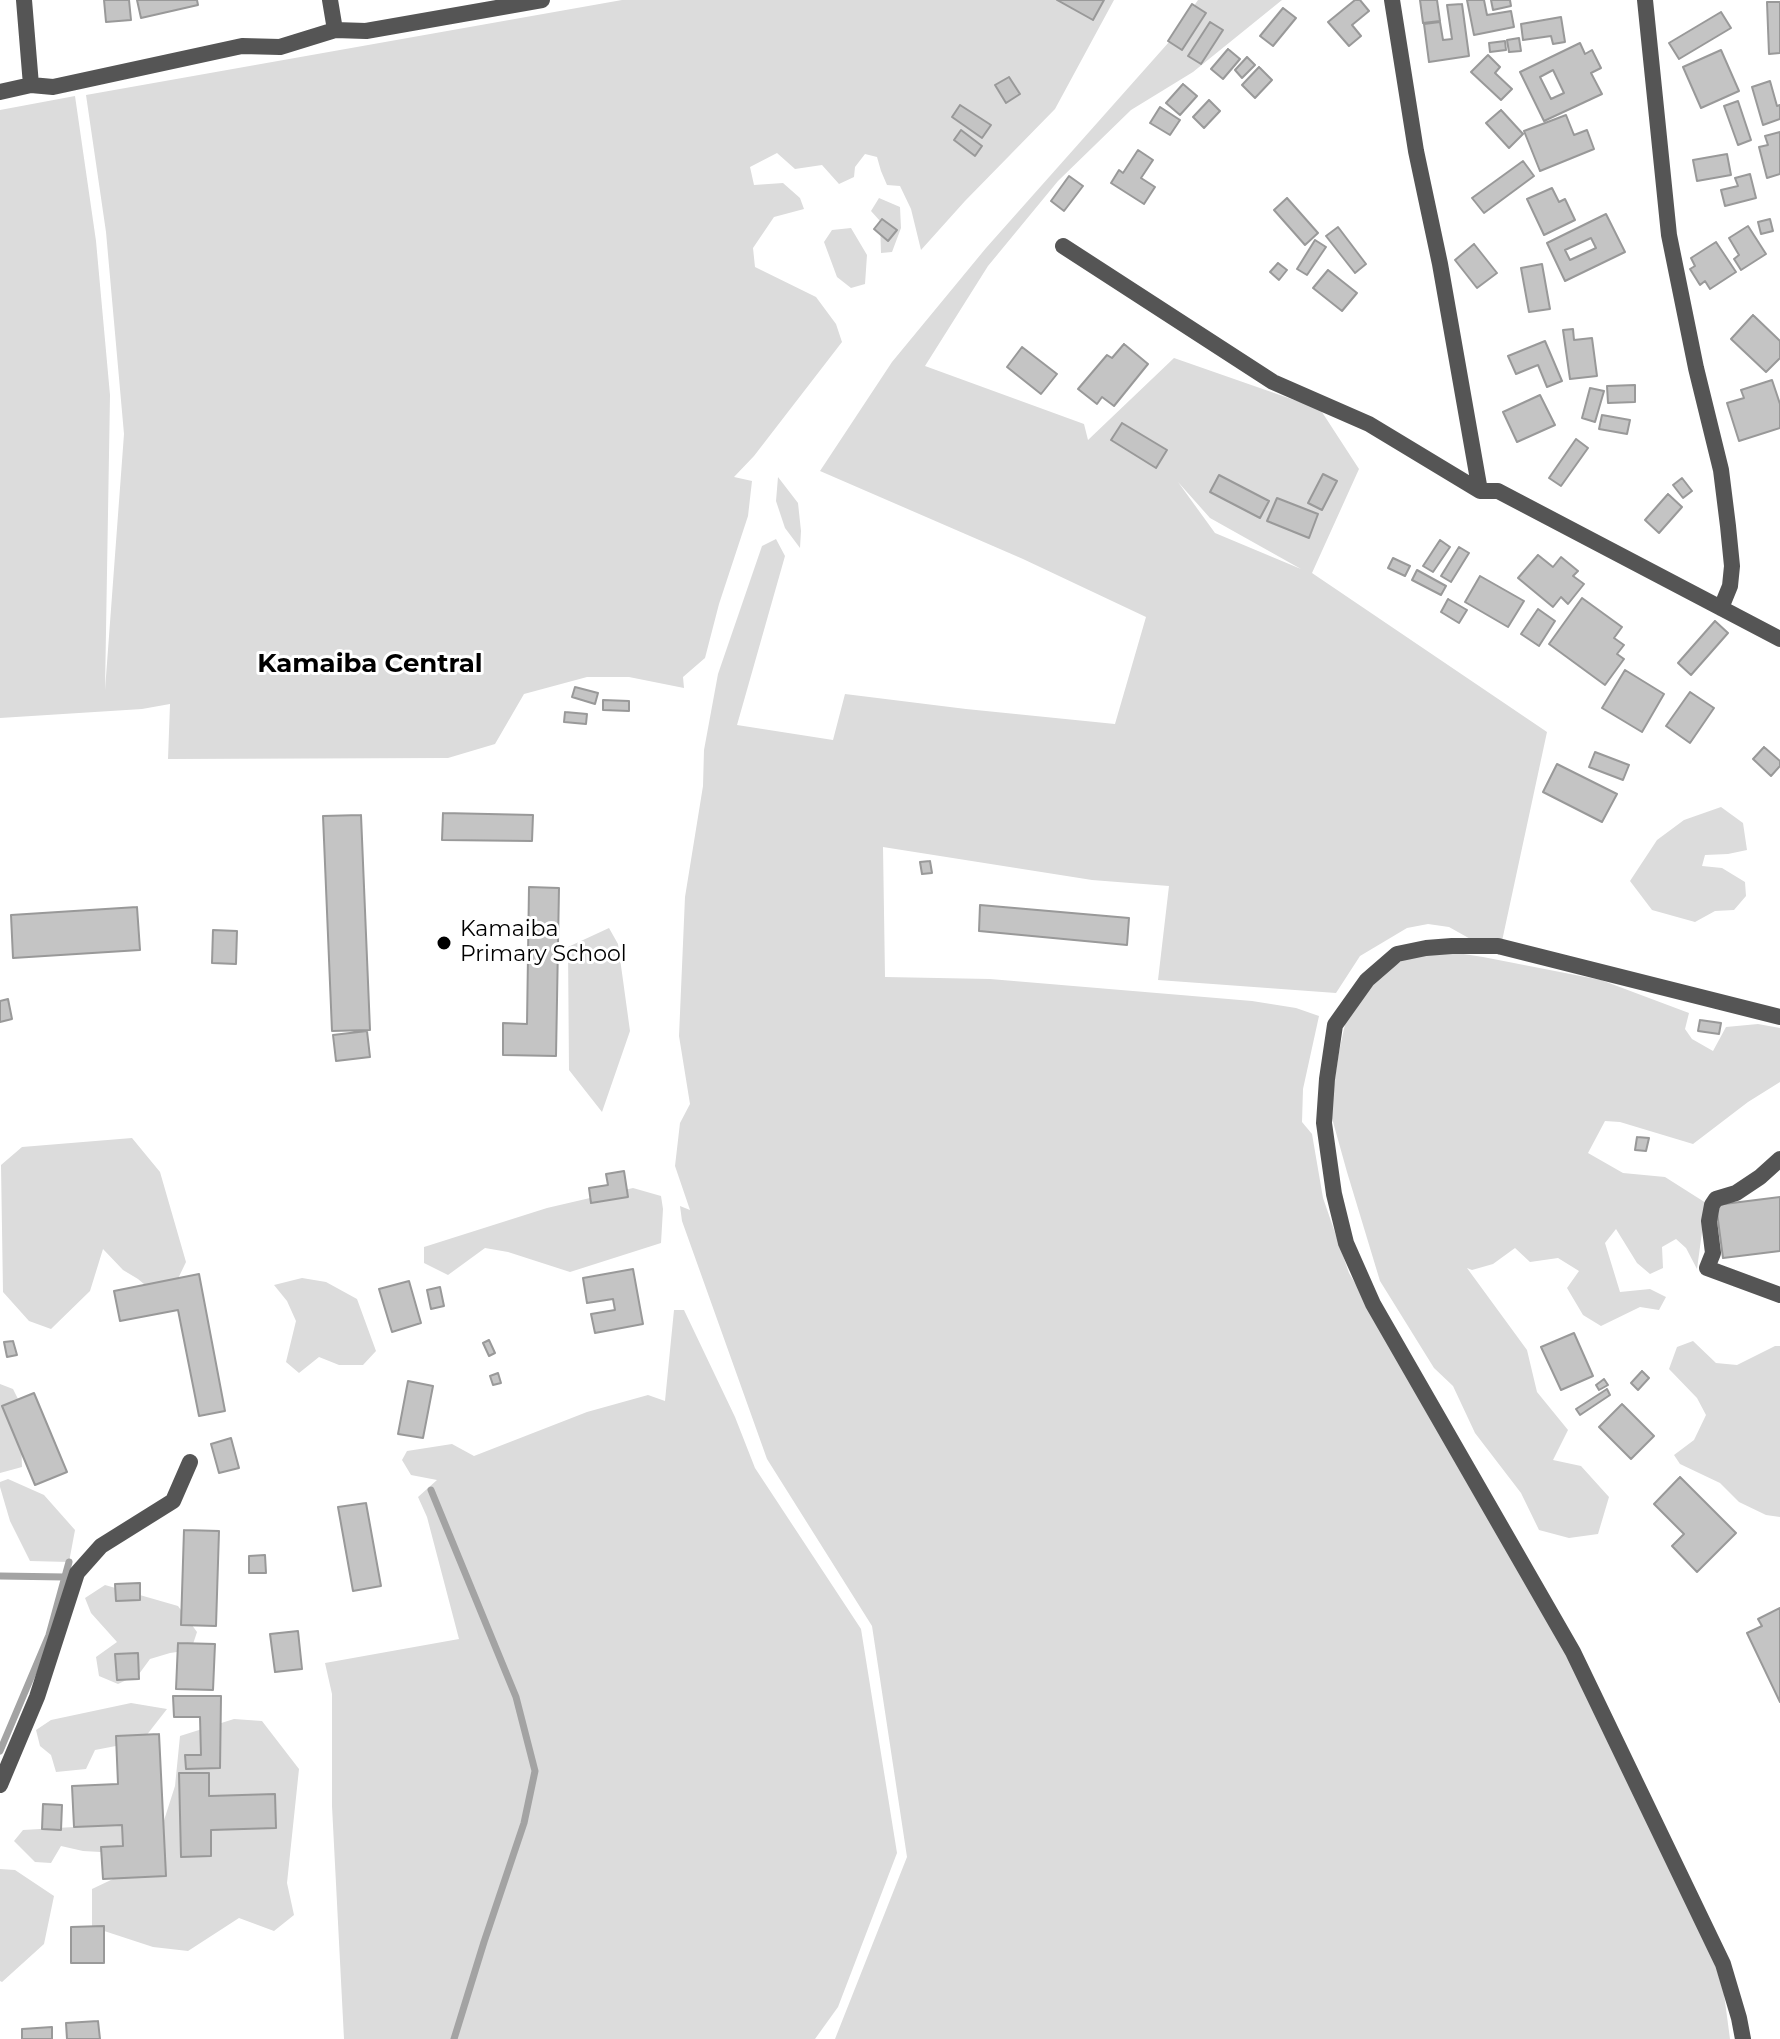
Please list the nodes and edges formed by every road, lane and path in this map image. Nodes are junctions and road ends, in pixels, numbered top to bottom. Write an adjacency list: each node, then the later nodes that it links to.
1 (24, 0): 7 (street)
2 (330, 0): 6 (street)
3 (542, 0): 6 (street)
4 (1392, 0): 10 (street)
5 (1645, 0): 11 (street)
6 (335, 30): 7 (street)
7 (31, 85): 8 (street)
8 (0, 92)
9 (1063, 246): 10 (street)
10 (1480, 491): 11 (street)
11 (1721, 608): 12 (street)
12 (1780, 639)
13 (1780, 1017): 18 (street)
14 (1780, 1159): 15 (street)
15 (1780, 1295)
16 (190, 1462): 17 (street)
17 (0, 1785)
18 (1743, 2039)

